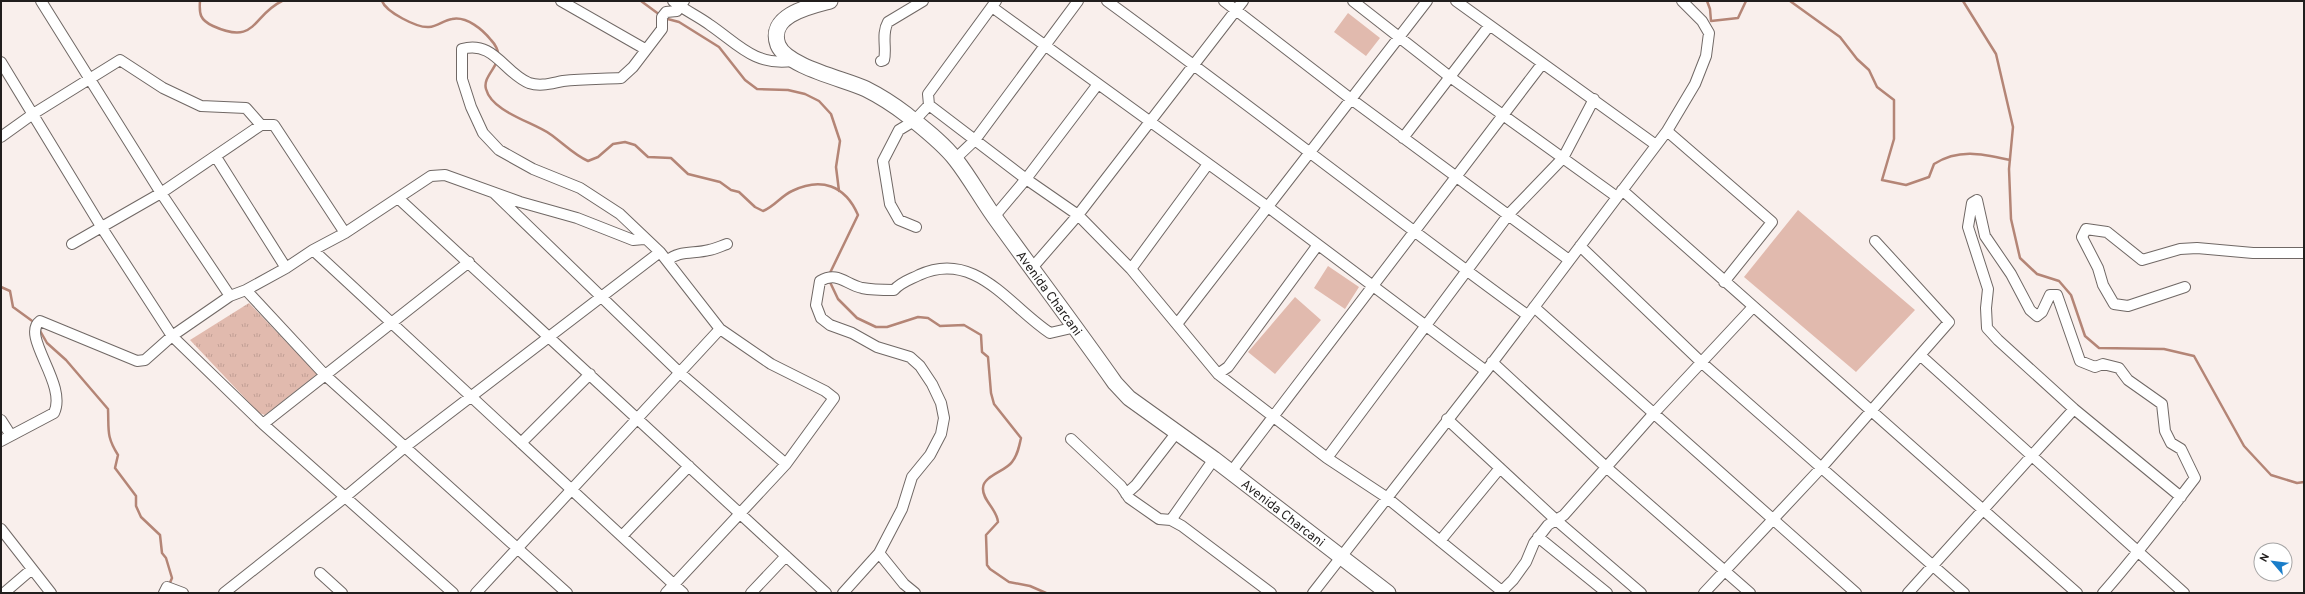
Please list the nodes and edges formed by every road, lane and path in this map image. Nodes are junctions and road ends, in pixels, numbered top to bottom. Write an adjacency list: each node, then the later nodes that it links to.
1 (41, 1): 26 (street)
2 (561, 1): 19 (street)
3 (830, 1): 20 (main road, Avenida Charcani)
4 (922, 1): 21 (street)
5 (1078, 1): 18 (street)
6 (1107, 1): 23 (street)
7 (1224, 1): 15 (street)
8 (1243, 1): 15 (street)
9 (1353, 1): 17 (street)
10 (1427, 1): 17 (street)
11 (1456, 1): 16 (street)
12 (1682, 1): 36 (street)
13 (679, 3): 19 (street); 20 (street)
14 (994, 4): 18 (street); 30 (street)
15 (1236, 9): 23 (street); 28 (street)
16 (1489, 26): 24 (street); 25 (street)
17 (1398, 36): 25 (street); 28 (street)
18 (1045, 45): 27 (street); 39 (street)
19 (645, 49): 60 (street)
20 (792, 60): 33 (main road, Avenida Charcani)
21 (881, 61)
22 (1, 62): 31 (street)
23 (1194, 64): 34 (street); 41 (street)
24 (1542, 64): 29 (street); 32 (street)
25 (1450, 77): 32 (street); 38 (street)
26 (89, 78): 31 (street); 35 (street); 49 (street)
27 (1098, 84): 34 (street); 47 (street)
28 (1351, 99): 38 (street); 41 (street)
29 (1594, 99): 40 (street); 43 (street)
30 (929, 105): 33 (street); 39 (street)
31 (32, 114): 37 (street); 57 (street)
32 (1502, 114): 43 (street); 46 (street)
33 (914, 121): 44 (main road, Avenida Charcani); 56 (street)
34 (1150, 122): 45 (street); 54 (street)
35 (261, 125): 42 (street); 59 (street)
36 (1667, 131): 40 (street); 76 (street)
37 (1, 137)
38 (1403, 138): 46 (street)
39 (975, 140): 44 (street); 47 (street)
40 (1656, 145): 50 (street)
41 (1309, 152): 52 (street); 58 (street)
42 (216, 157): 49 (street); 72 (street)
43 (1563, 158): 50 (street); 53 (street)
44 (955, 159): 55 (main road, Avenida Charcani)
45 (1208, 164): 52 (street); 74 (street)
46 (1454, 176): 53 (street); 58 (street)
47 (1026, 179): 54 (street); 55 (street)
48 (490, 190): 51 (street); 60 (street); 81 (street)
49 (161, 193): 57 (street); 80 (street)
50 (1619, 194): 65 (street); 76 (street)
51 (398, 198): 59 (street); 71 (street)
52 (1268, 207): 64 (street); 86 (street)
53 (1509, 214): 69 (street); 75 (street)
54 (1078, 215): 73 (street); 74 (street)
55 (994, 217): 73 (main road, Avenida Charcani)
56 (916, 227)
57 (102, 228): 62 (street); 90 (street)
58 (1414, 232): 75 (street); 77 (street)
59 (345, 233): 66 (street)
60 (644, 239): 67 (street)
61 (1876, 241): 92 (street)
62 (72, 244)
63 (727, 244): 70 (street)
64 (1317, 246): 77 (street); 97 (street)
65 (1580, 246): 69 (street); 93 (street)
66 (313, 250): 72 (street); 85 (street)
67 (660, 252): 70 (street); 81 (street)
68 (2304, 254): 78 (street)
69 (1569, 260): 82 (street)
70 (667, 261): 89 (street)
71 (469, 262): 85 (street); 91 (street)
72 (286, 268): 79 (street)
73 (1032, 268): 88 (main road, Avenida Charcani)
74 (1131, 269): 86 (street)
75 (1468, 272): 84 (street); 87 (street)
76 (1724, 282): 83 (street)
77 (1372, 286): 87 (street); 103 (street)
78 (2185, 287)
79 (246, 290): 80 (street); 98 (street)
80 (230, 296): 90 (street)
81 (601, 297): 91 (street); 95 (street)
82 (1534, 306): 84 (street); 101 (street)
83 (1753, 306): 93 (street); 102 (street)
84 (1527, 315): 94 (street)
85 (392, 323): 98 (street); 99 (street)
86 (1177, 324): 97 (street)
87 (1427, 326): 94 (street); 115 (street)
88 (1076, 327): 108 (main road, Avenida Charcani); 138 (street)
89 (720, 329): 95 (street); 117 (street)
90 (172, 336): 107 (street); 109 (street)
91 (550, 336): 96 (street); 99 (street)
92 (1920, 355): 102 (street); 114 (street)
93 (1701, 362): 101 (street); 119 (street)
94 (1489, 367): 105 (street); 121 (street)
95 (680, 373): 104 (street); 117 (street)
96 (590, 374): 104 (street); 112 (street)
97 (1218, 374): 103 (street)
98 (325, 375): 107 (street); 113 (street)
99 (471, 397): 112 (street); 113 (street)
100 (2074, 409): 114 (street); 126 (street); 126 (street)
101 (1654, 412): 121 (street); 130 (street)
102 (1870, 412): 119 (street); 128 (street)
103 (1274, 417): 115 (street); 122 (street)
104 (638, 418): 118 (street); 123 (street)
105 (1447, 419): 120 (street); 125 (street)
106 (1, 420): 109 (street)
107 (263, 424): 127 (street)
108 (1176, 432): 116 (main road, Avenida Charcani); 124 (street)
109 (10, 434): 111 (street)
110 (1071, 439): 124 (street)
111 (1, 441)
112 (521, 443): 123 (street)
113 (405, 447): 127 (street); 137 (street)
114 (2032, 455): 128 (street); 139 (street)
115 (1327, 458): 125 (street)
116 (1214, 459): 122 (main road, Avenida Charcani); 131 (street)
117 (786, 464): 129 (street)
118 (689, 466): 129 (street); 134 (street)
119 (1822, 467): 130 (street); 142 (street)
120 (1500, 468): 132 (street); 136 (street)
121 (1606, 468): 132 (street); 144 (street)
122 (1231, 472): 141 (main road, Avenida Charcani)
123 (571, 490): 134 (street); 137 (street)
124 (1126, 494): 131 (street)
125 (1386, 497): 136 (street); 141 (street)
126 (2181, 497): 139 (street)
127 (344, 498): 152 (street); 154 (street)
128 (1984, 511): 142 (street); 173 (street)
129 (741, 514): 140 (street); 146 (street)
130 (1774, 519): 144 (street); 170 (street)
131 (1171, 520): 163 (street)
132 (1556, 520): 135 (street); 167 (street)
133 (1, 529): 143 (street)
134 (622, 536): 146 (street)
135 (1538, 537): 147 (street); 166 (street)
136 (1440, 541): 147 (street)
137 (518, 548): 155 (street); 156 (street)
138 (879, 553): 161 (street); 162 (street)
139 (2139, 553): 174 (street); 175 (street)
140 (786, 556): 159 (street); 160 (street)
141 (1341, 556): 164 (street); 165 (main road, Avenida Charcani)
142 (1933, 566): 171 (street); 172 (street)
143 (32, 569): 148 (street); 149 (street)
144 (1725, 570): 168 (street); 169 (street)
145 (320, 573): 153 (street)
146 (674, 585): 157 (street); 158 (street)
147 (1502, 592)
148 (4, 593)
149 (51, 593)
150 (164, 593): 151 (street)
151 (183, 593)
152 (224, 593)
153 (342, 593)
154 (452, 593)
155 (476, 593)
156 (568, 593)
157 (666, 593)
158 (683, 593)
159 (752, 593)
160 (826, 593)
161 (843, 593)
162 (915, 593)
163 (1271, 593)
164 (1313, 593)
165 (1388, 593)
166 (1607, 593)
167 (1641, 593)
168 (1704, 593)
169 (1750, 593)
170 (1856, 593)
171 (1908, 593)
172 (1964, 593)
173 (2077, 593)
174 (2104, 593)
175 (2184, 593)

